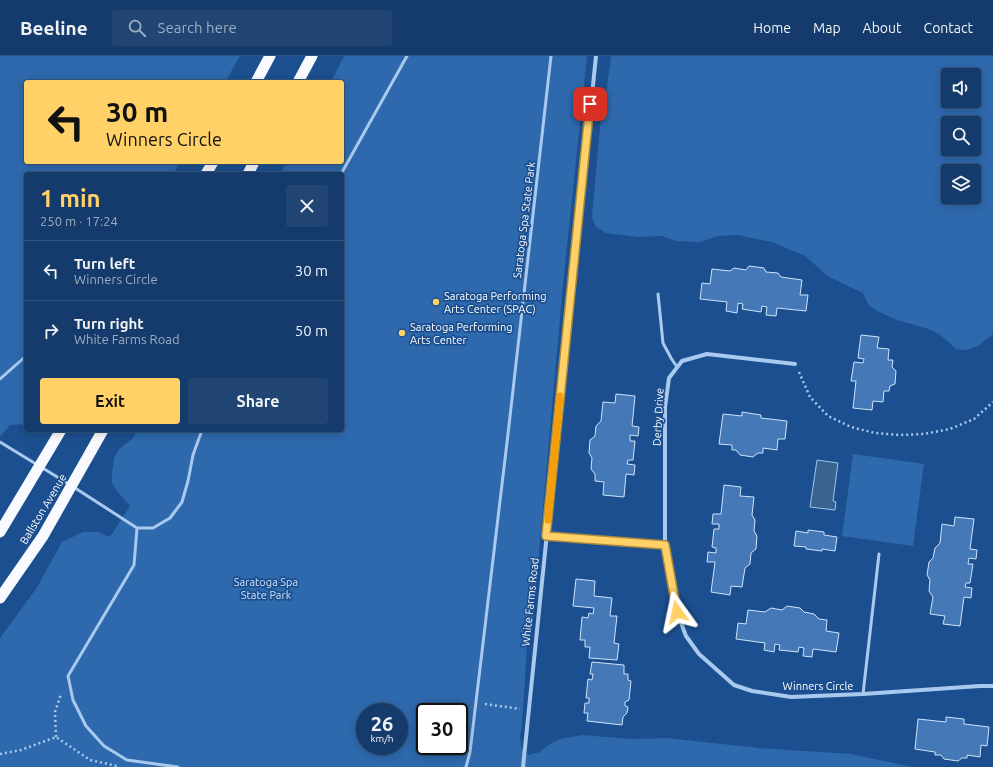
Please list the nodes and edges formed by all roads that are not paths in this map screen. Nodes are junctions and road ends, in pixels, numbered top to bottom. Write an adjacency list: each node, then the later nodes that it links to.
1 (270, 56): 6 (highway)
2 (312, 56): 7 (highway)
3 (407, 56): 8 (lane)
4 (551, 56): 29 (lane, Saratoga Spa State Park)
5 (596, 56): 22 (street, White Farms Road)
6 (257, 80)
7 (299, 80)
8 (342, 172)
9 (658, 294): 12 (lane)
10 (24, 358): 13 (lane)
11 (795, 364): 12 (street)
12 (677, 367): 23 (street, Derby Drive)
13 (0, 379)
14 (61, 432): 18 (highway)
15 (103, 432): 19 (highway, Ballston Avenue)
16 (201, 432): 20 (lane)
17 (0, 442): 18 (lane)
18 (40, 467): 19 (lane); 21 (highway)
19 (72, 486): 20 (lane); 25 (highway, Ballston Avenue)
20 (137, 528): 28 (lane)
21 (0, 532)
22 (546, 536): 23 (street); 30 (street, White Farms Road)
23 (665, 545): 27 (street, Winners Circle)
24 (879, 554): 27 (lane)
25 (0, 598)
26 (993, 686): 27 (street, Winners Circle)
27 (863, 694)
28 (178, 767)
29 (466, 767)
30 (523, 767)

